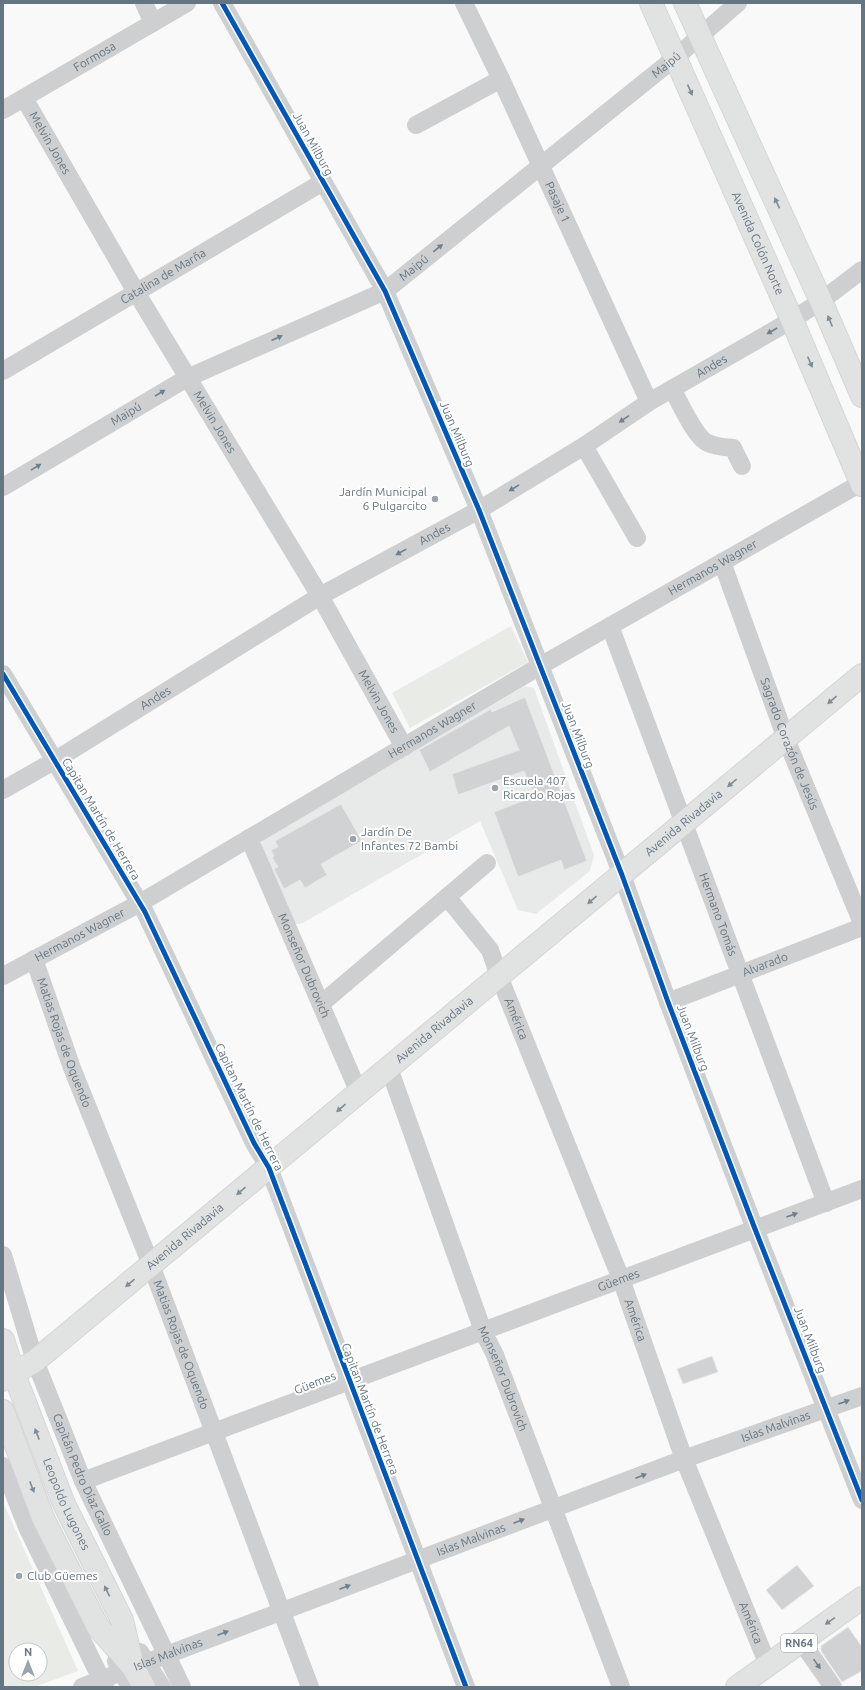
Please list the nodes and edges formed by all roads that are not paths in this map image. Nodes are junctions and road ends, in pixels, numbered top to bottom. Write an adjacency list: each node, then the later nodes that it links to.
1 (144, 3): 8 (street)
2 (187, 3): 8 (street, Formosa)
3 (222, 3): 16 (street, Juan Milburg)
4 (464, 3): 11 (street, Pasaje 1)
5 (651, 3): 10 (main road, Avenida Colón Norte)
6 (685, 3): 9 (main road)
7 (738, 3): 9 (street, Maipú)
8 (153, 23): 12 (street, Formosa)
9 (700, 35): 10 (street, Maipú); 20 (main road, one-way to 9)
10 (676, 57): 15 (street, Maipú); 21 (main road, Avenida Colón Norte, one-way to 21)
11 (501, 79): 14 (street); 15 (street, Pasaje 1)
12 (24, 98): 13 (street, Formosa); 19 (street, Melvin Jones)
13 (3, 110)
14 (416, 125)
15 (541, 166): 18 (street, Maipú, one-way to 15); 26 (street, Pasaje 1)
16 (323, 182): 18 (street, Juan Milburg); 19 (street, Catalina de Marña)
17 (862, 270): 20 (street, Andes)
18 (385, 291): 23 (street, Maipú, one-way to 18); 31 (street, Juan Milburg)
19 (136, 292): 22 (street, Catalina de Marña); 23 (street, Melvin Jones)
20 (822, 300): 21 (street, Andes); 25 (main road, one-way to 20)
21 (792, 320): 24 (street, Andes, one-way to 24); 29 (main road, Avenida Colón Norte, one-way to 29)
22 (3, 371)
23 (187, 378): 30 (street, Maipú, one-way to 23); 34 (street, Melvin Jones)
24 (672, 388): 26 (street, Andes); 28 (street)
25 (862, 396)
26 (649, 402): 27 (street, Andes, one-way to 27)
27 (584, 446): 31 (street, Andes, one-way to 31); 32 (street)
28 (742, 466)
29 (862, 484): 33 (street, Hermanos Wagner)
30 (3, 488)
31 (479, 510): 34 (street, Andes, one-way to 34); 36 (street, Juan Milburg)
32 (637, 538)
33 (722, 562): 35 (street, Hermanos Wagner); 39 (street, Sagrado Corazón de Jesús)
34 (320, 596): 40 (street, Melvin Jones); 41 (street, Andes)
35 (610, 626): 36 (street, Hermanos Wagner); 43 (street, Hermano Tomás)
36 (540, 666): 40 (street, Hermanos Wagner); 46 (street, Juan Milburg)
37 (3, 674): 41 (street, Capitan Martín de Herrera)
38 (862, 675): 39 (main road, Avenida Rivadavia, one-way to 39)
39 (786, 739): 43 (main road, Avenida Rivadavia, one-way to 43); 49 (street, Sagrado Corazón de Jesús)
40 (404, 746): 44 (street, Hermanos Wagner)
41 (54, 760): 42 (street, Andes); 48 (street, Capitan Martín de Herrera)
42 (3, 790)
43 (684, 823): 46 (main road, Avenida Rivadavia); 52 (street, Hermano Tomás)
44 (249, 838): 48 (street, Hermanos Wagner); 56 (street, Monseñor Dubrovich)
45 (486, 863): 47 (street)
46 (622, 875): 54 (main road, Avenida Rivadavia, one-way to 54); 55 (street, Juan Milburg)
47 (447, 897): 54 (street); 56 (street)
48 (140, 903): 51 (street, Hermanos Wagner); 59 (street, Capitan Martín de Herrera)
49 (862, 923)
50 (862, 927): 52 (street, Alvarado)
51 (34, 959): 53 (street, Hermanos Wagner); 64 (street, Matias Rojas de Oquendo)
52 (741, 974): 55 (street, Alvarado); 61 (street, Hermano Tomás)
53 (3, 976)
54 (499, 976): 57 (main road, Avenida Rivadavia); 65 (street, América)
55 (668, 1002): 62 (street, Juan Milburg)
56 (321, 1004): 58 (street, Monseñor Dubrovich)
57 (389, 1068): 58 (main road, Avenida Rivadavia); 66 (street, Monseñor Dubrovich)
58 (359, 1093): 59 (main road, Avenida Rivadavia, one-way to 59)
59 (269, 1168): 64 (main road, Avenida Rivadavia, one-way to 64); 70 (street, Capitan Martín de Herrera)
60 (862, 1189): 61 (street, Güemes)
61 (826, 1203): 62 (street, Güemes, one-way to 61)
62 (755, 1229): 65 (street, Güemes); 72 (street, Juan Milburg)
63 (3, 1255): 68 (street, Capitán Pedro Díaz Gallo)
64 (151, 1265): 68 (main road, Avenida Rivadavia, one-way to 68); 74 (street, Matias Rojas de Oquendo)
65 (621, 1279): 66 (street, Güemes); 75 (street, América)
66 (483, 1331): 70 (street, Güemes); 79 (street, Monseñor Dubrovich)
67 (3, 1340): 69 (main road, Leopoldo Lugones)
68 (35, 1361): 69 (main road, Avenida Rivadavia); 77 (street, Capitán Pedro Díaz Gallo)
69 (8, 1377): 86 (main road, Leopoldo Lugones, one-way to 69)
70 (349, 1381): 74 (street, Güemes); 80 (street, Capitan Martín de Herrera)
71 (862, 1396): 72 (street, Islas Malvinas, one-way to 71)
72 (826, 1409): 75 (street, Islas Malvinas); 78 (street, Juan Milburg)
73 (3, 1411): 86 (main road, Leopoldo Lugones, one-way to 86)
74 (213, 1432): 77 (street, Güemes); 82 (street, Matias Rojas de Oquendo)
75 (684, 1459): 79 (street, Islas Malvinas, one-way to 75); 85 (street, América)
76 (3, 1466): 87 (street)
77 (83, 1481): 84 (street, Capitán Pedro Díaz Gallo)
78 (862, 1500)
79 (552, 1509): 80 (street, Islas Malvinas, one-way to 79); 94 (street, Monseñor Dubrovich)
80 (417, 1560): 82 (street, Islas Malvinas, one-way to 80); 93 (street, Capitan Martín de Herrera)
81 (862, 1598): 83 (main road, RN64, one-way to 83)
82 (281, 1611): 84 (street, Islas Malvinas, one-way to 82); 92 (street, Matias Rojas de Oquendo)
83 (801, 1641): 85 (main road, RN64); 96 (street, one-way to 96)
84 (166, 1654): 86 (street, Islas Malvinas); 91 (street, Capitán Pedro Díaz Gallo)
85 (768, 1664): 95 (main road, RN64)
86 (133, 1672): 87 (street, Islas Malvinas); 89 (main road, Leopoldo Lugones); 90 (street)
87 (103, 1684): 88 (street, Islas Malvinas)
88 (82, 1687)
89 (144, 1687)
90 (162, 1687)
91 (182, 1687)
92 (310, 1687)
93 (466, 1687)
94 (621, 1687)
95 (736, 1687)
96 (833, 1687)

